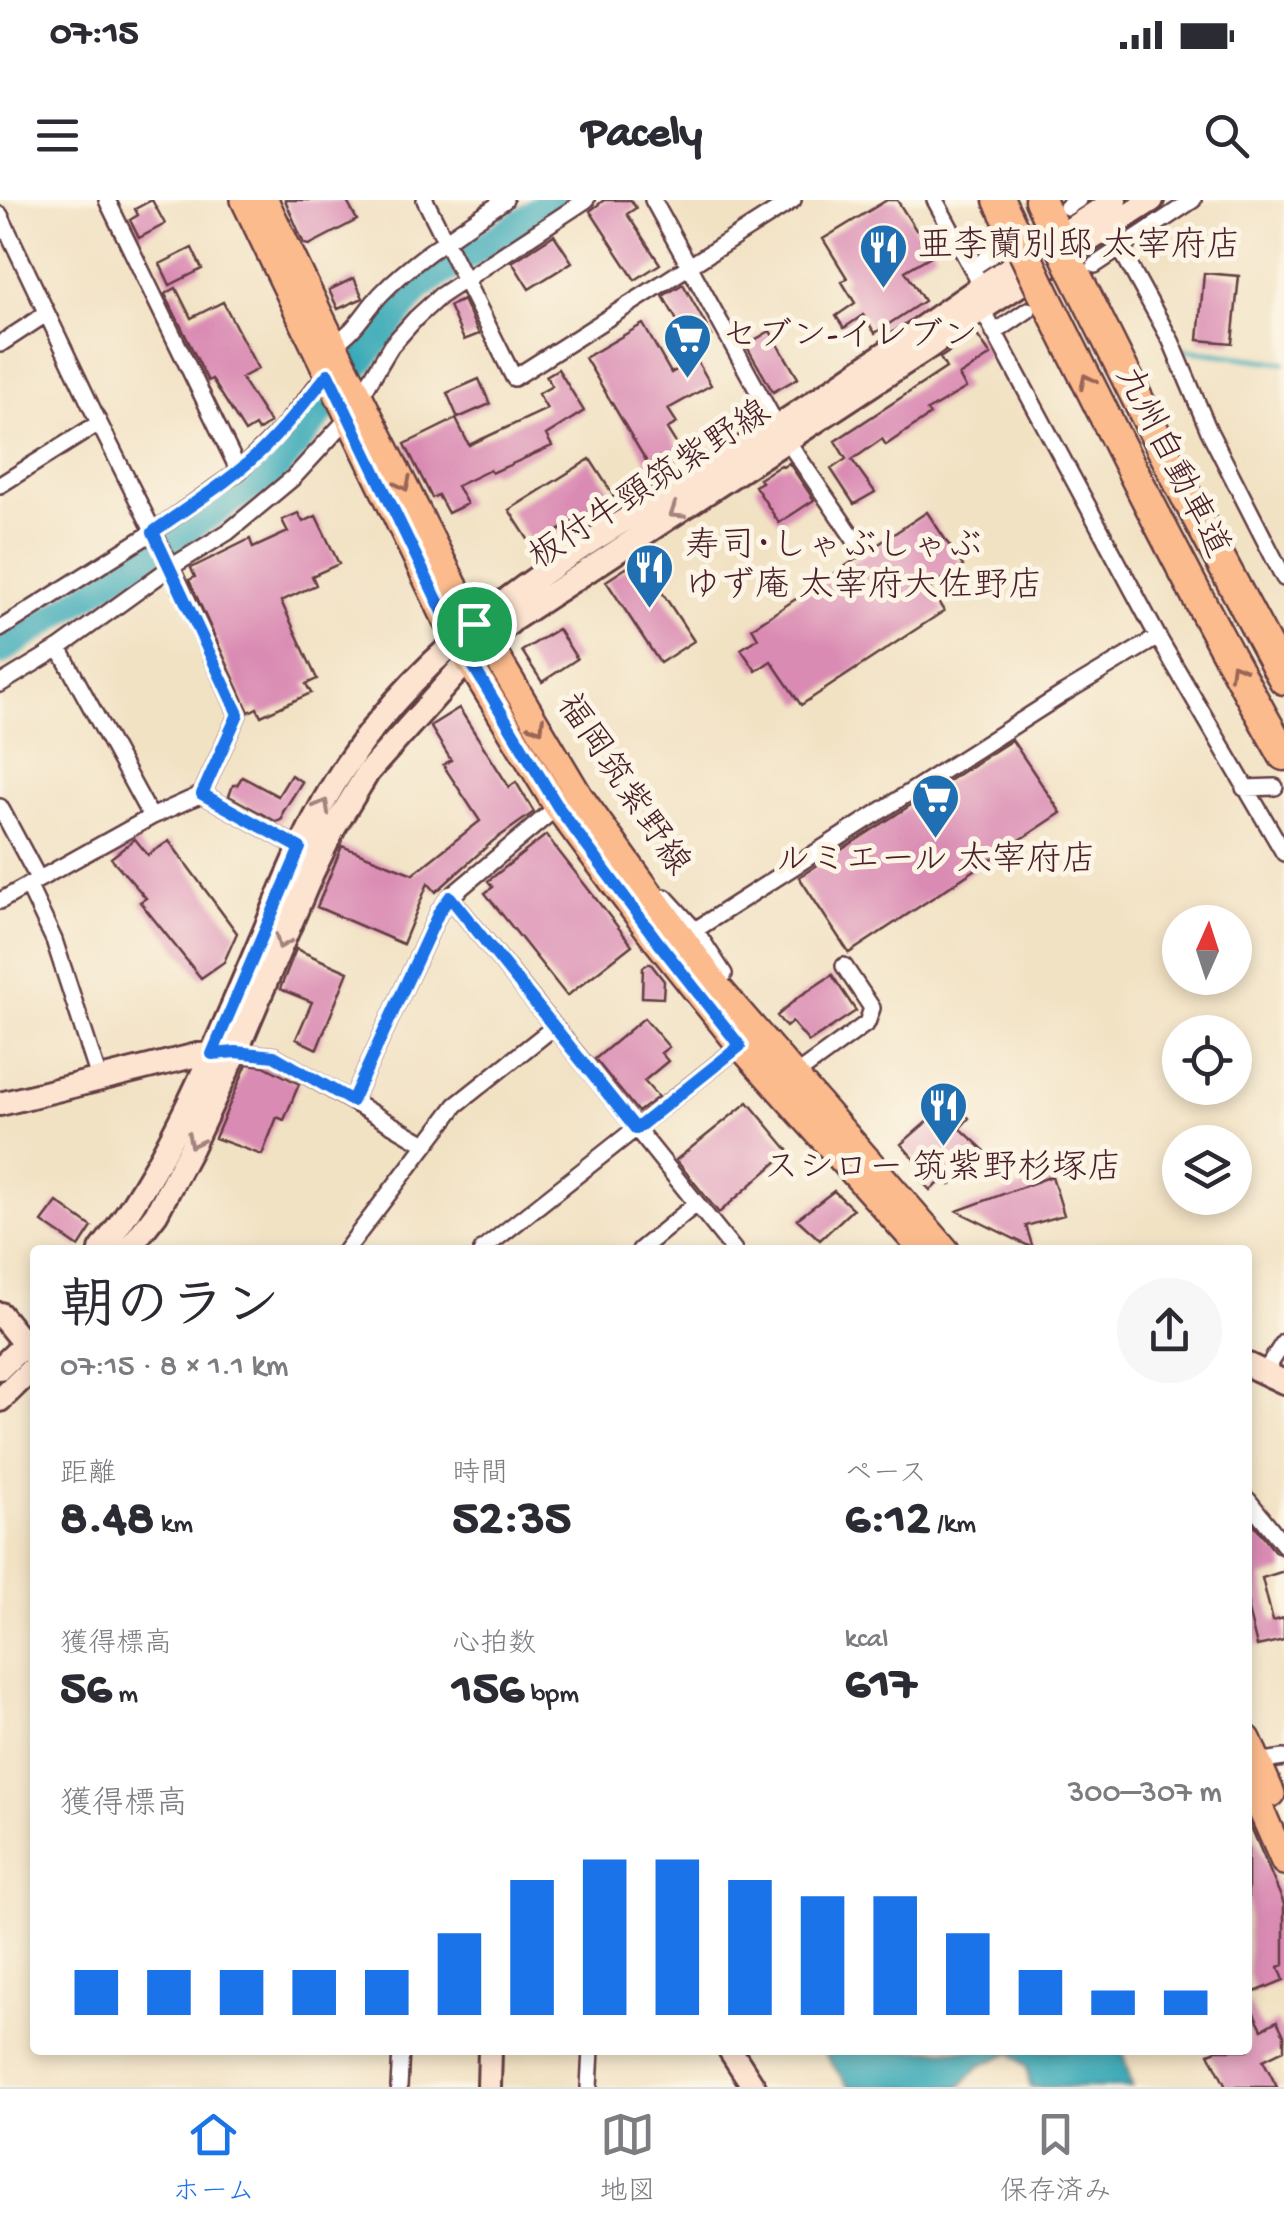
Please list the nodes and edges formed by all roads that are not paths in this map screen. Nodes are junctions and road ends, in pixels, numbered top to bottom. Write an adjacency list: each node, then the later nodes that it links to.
1 (107, 200): 31 (street)
2 (244, 200): 27 (main road, 福岡筑紫野線)
3 (265, 200): 27 (main road, 福岡筑紫野線)
4 (425, 200): 16 (street)
5 (505, 200): 16 (street)
6 (586, 200): 21 (street)
7 (653, 200): 19 (street)
8 (793, 200): 19 (street)
9 (935, 200): 22 (street)
10 (999, 200): 18 (highway, 九州自動車道)
11 (1116, 200): 22 (main road, 板付牛頸筑紫野線)
12 (1152, 200): 22 (main road, 板付牛頸筑紫野線)
13 (1193, 200): 17 (street)
14 (1060, 210): 20 (highway, 九州自動車道, bridge)
15 (0, 215): 24 (street)
16 (448, 246): 21 (street); 27 (street)
17 (1120, 248): 20 (street); 36 (street)
18 (1011, 252): 22 (street); 23 (highway, 九州自動車道, bridge)
19 (688, 268): 21 (street); 30 (street)
20 (1084, 268): 41 (highway, 九州自動車道)
21 (463, 275): 28 (street)
22 (979, 288): 25 (street); 30 (main road, 板付牛頸筑紫野線)
23 (1035, 300): 25 (street); 43 (highway, 九州自動車道, one-way to 23)
24 (46, 314): 26 (street); 29 (street)
25 (994, 332): 38 (street)
26 (0, 344)
27 (334, 358): 28 (main road, 福岡筑紫野線); 31 (street)
28 (355, 407): 35 (street); 39 (main road, 福岡筑紫野線)
29 (98, 423): 32 (street); 33 (street)
30 (782, 433): 34 (street); 39 (main road, 板付牛頸筑紫野線)
31 (239, 471): 33 (street)
32 (0, 485)
33 (153, 532): 35 (street); 37 (street)
34 (857, 543)
35 (171, 566): 40 (street); 46 (street)
36 (1284, 578)
37 (0, 629)
38 (1158, 637): 44 (street); 56 (street)
39 (471, 641): 48 (main road, 福岡筑紫野線); 50 (main road, 板付牛頸筑紫野線, one-way to 39); 53 (main road, 福岡筑紫野線, one-way to 53); 61 (main road, 板付牛頸筑紫野線, one-way to 61)
40 (59, 648): 42 (street); 49 (street)
41 (1284, 679)
42 (0, 684)
43 (1284, 754)
44 (1244, 788): 45 (street); 51 (street)
45 (1275, 788)
46 (202, 794): 49 (street); 50 (street)
47 (0, 807): 52 (street)
48 (558, 807): 54 (street); 60 (main road, 福岡筑紫野線)
49 (151, 817): 52 (street)
50 (300, 848): 61 (main road, 板付牛頸筑紫野線)
51 (1284, 853)
52 (33, 881): 55 (street); 63 (street)
53 (642, 882): 56 (street); 58 (main road, 福岡筑紫野線)
54 (450, 897): 59 (street); 64 (street)
55 (0, 901)
56 (695, 930): 58 (street)
57 (844, 966): 62 (street)
58 (717, 986): 62 (main road, 福岡筑紫野線)
59 (554, 1027): 66 (street); 67 (street)
60 (740, 1046): 66 (street); 75 (main road, 福岡筑紫野線)
61 (224, 1053): 63 (main road); 64 (street); 69 (main road, 板付牛頸筑紫野線); 70 (main road, 板付牛頸筑紫野線, one-way to 70)
62 (794, 1076): 76 (main road, 福岡筑紫野線)
63 (99, 1078): 65 (main road)
64 (352, 1101): 67 (street)
65 (0, 1104)
66 (636, 1129): 68 (street); 72 (street)
67 (425, 1144): 71 (street)
68 (696, 1204): 73 (street); 74 (street)
69 (104, 1245)
70 (132, 1245)
71 (353, 1245)
72 (488, 1245)
73 (646, 1245)
74 (730, 1245)
75 (918, 1245)
76 (942, 1245)
77 (0, 1314): 79 (main road)
78 (1284, 1342): 83 (street)
79 (30, 1348)
80 (30, 1351): 82 (main road)
81 (30, 1353): 84 (main road)
82 (0, 1368)
83 (1265, 1373)
84 (0, 1400)
85 (1252, 1505): 86 (street)
86 (1284, 1545)
87 (1284, 1758): 88 (street)
88 (1252, 1760)
89 (1252, 1762): 91 (main road)
90 (1252, 1763): 92 (main road)
91 (1284, 1822)
92 (1284, 1862)
93 (401, 2055): 97 (street)
94 (490, 2055): 98 (main road)
95 (592, 2055): 99 (street)
96 (733, 2055): 100 (main road)
97 (399, 2087)
98 (489, 2087)
99 (589, 2087)
100 (754, 2087)

